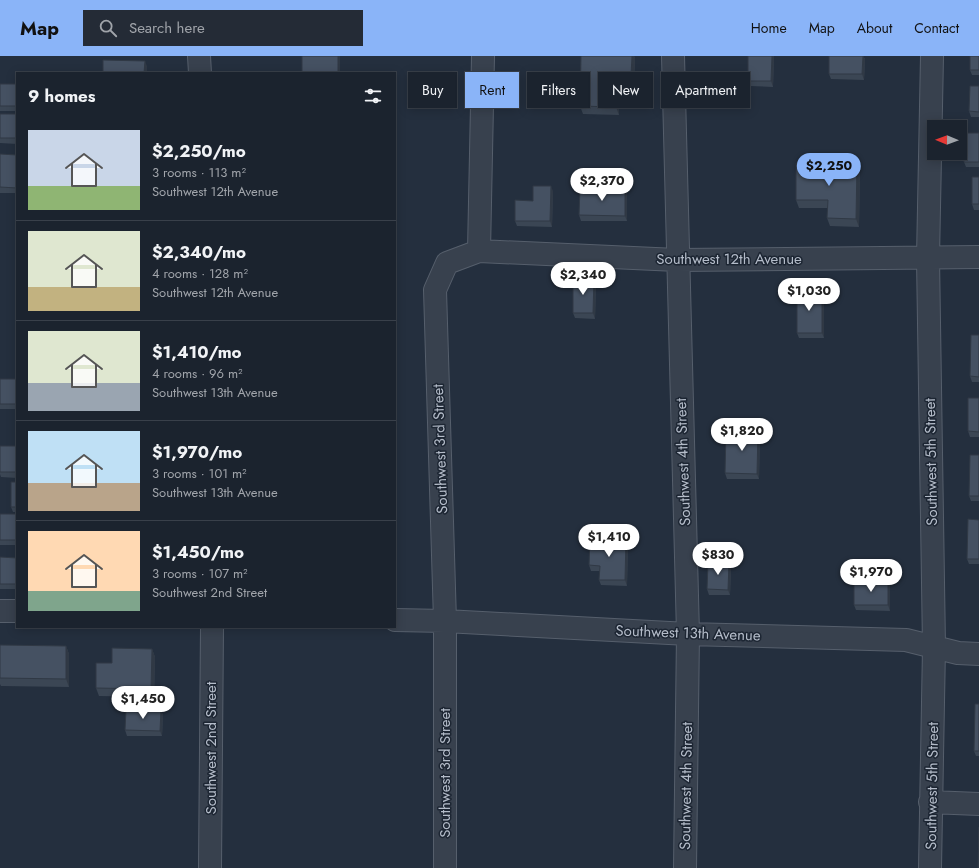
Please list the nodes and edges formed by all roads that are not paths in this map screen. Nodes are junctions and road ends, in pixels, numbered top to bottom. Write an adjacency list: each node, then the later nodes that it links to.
1 (199, 56): 5 (street)
2 (483, 56): 6 (street)
3 (673, 56): 9 (street, Southwest 4th Street)
4 (932, 56): 8 (street, Southwest 5th Street)
5 (200, 72)
6 (479, 251): 9 (street, Southwest 12th Avenue); 13 (street, Southwest 3rd Street)
7 (979, 257): 8 (street, Southwest 12th Avenue)
8 (928, 258): 9 (street, Southwest 12th Avenue); 16 (street, Southwest 5th Street)
9 (677, 260): 15 (street, Southwest 4th Street)
10 (0, 611): 11 (street)
11 (16, 611)
12 (396, 620): 13 (street, Southwest 13th Avenue)
13 (446, 621): 15 (street, Southwest 13th Avenue); 21 (street, Southwest 3rd Street)
14 (212, 628): 20 (street, Southwest 2nd Street)
15 (688, 634): 16 (street, Southwest 13th Avenue); 22 (street, Southwest 4th Street)
16 (934, 647): 17 (street, Southwest 13th Avenue); 18 (street, Southwest 5th Street)
17 (979, 654)
18 (930, 802): 19 (street); 23 (street, Southwest 5th Street)
19 (979, 804)
20 (210, 868)
21 (444, 868)
22 (685, 868)
23 (930, 868)

